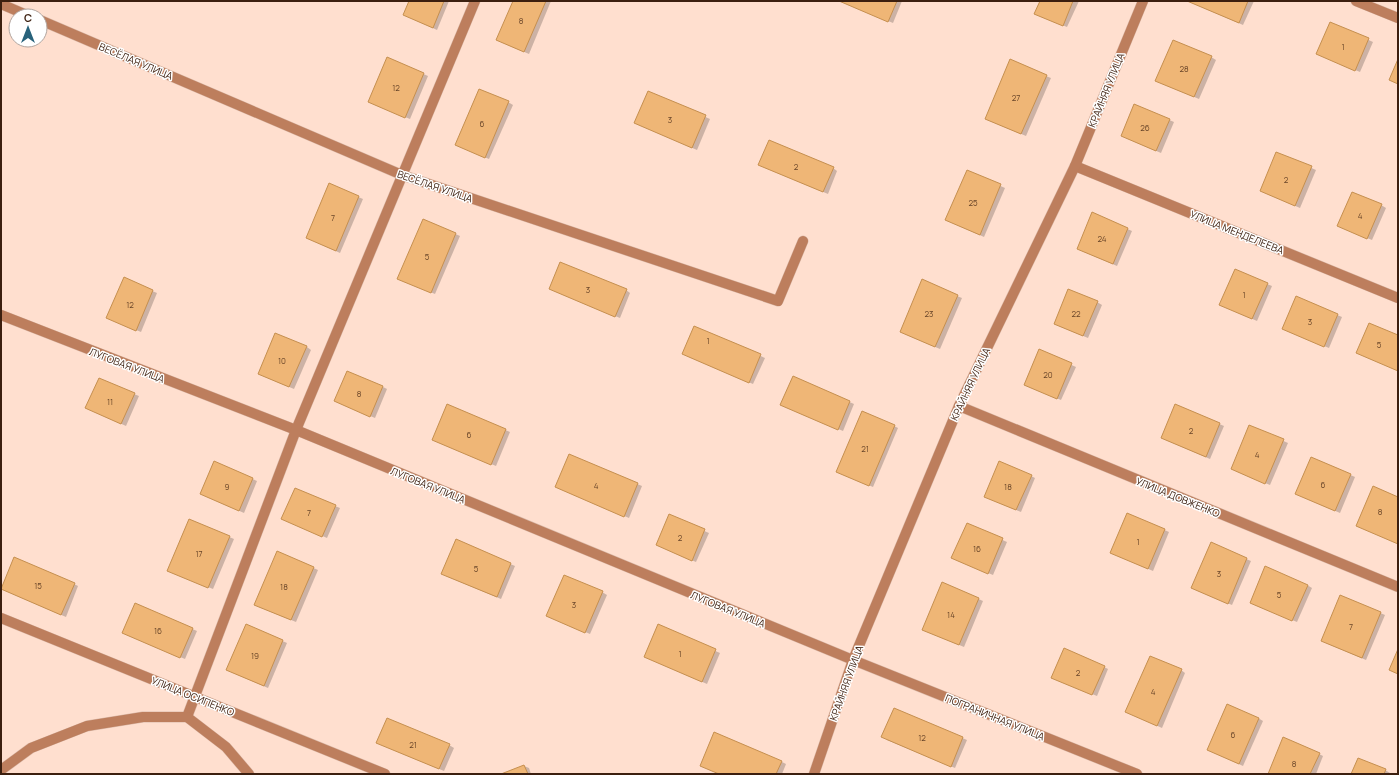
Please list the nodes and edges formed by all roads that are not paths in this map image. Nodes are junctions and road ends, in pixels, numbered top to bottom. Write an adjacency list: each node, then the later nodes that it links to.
1 (475, 1): 9 (street)
2 (1143, 1): 8 (street, КРАЙНЯЯ УЛИЦА)
3 (1356, 1): 6 (street)
4 (1, 4): 5 (street)
5 (11, 8)
6 (1398, 18)
7 (48, 23): 9 (street, ВЕСЁЛАЯ УЛИЦА)
8 (1075, 166): 11 (street, УЛИЦА МЕНДЕЛЕЕВА); 13 (street, КРАЙНЯЯ УЛИЦА)
9 (402, 175): 10 (street, ВЕСЁЛАЯ УЛИЦА); 14 (street)
10 (803, 241)
11 (1398, 298)
12 (1, 315): 14 (street, ЛУГОВАЯ УЛИЦА)
13 (958, 406): 15 (street, УЛИЦА ДОВЖЕНКО); 17 (street, КРАЙНЯЯ УЛИЦА)
14 (296, 430): 17 (street, ЛУГОВАЯ УЛИЦА); 18 (street)
15 (1398, 587)
16 (1, 618): 18 (street, УЛИЦА ОСИПЕНКО)
17 (853, 660): 23 (street, КРАЙНЯЯ УЛИЦА); 24 (street, ПОГРАНИЧНАЯ УЛИЦА)
18 (194, 697): 19 (street); 22 (street, УЛИЦА ОСИПЕНКО)
19 (187, 717): 20 (street); 21 (street)
20 (1, 770)
21 (249, 774)
22 (385, 774)
23 (814, 774)
24 (1137, 774)

